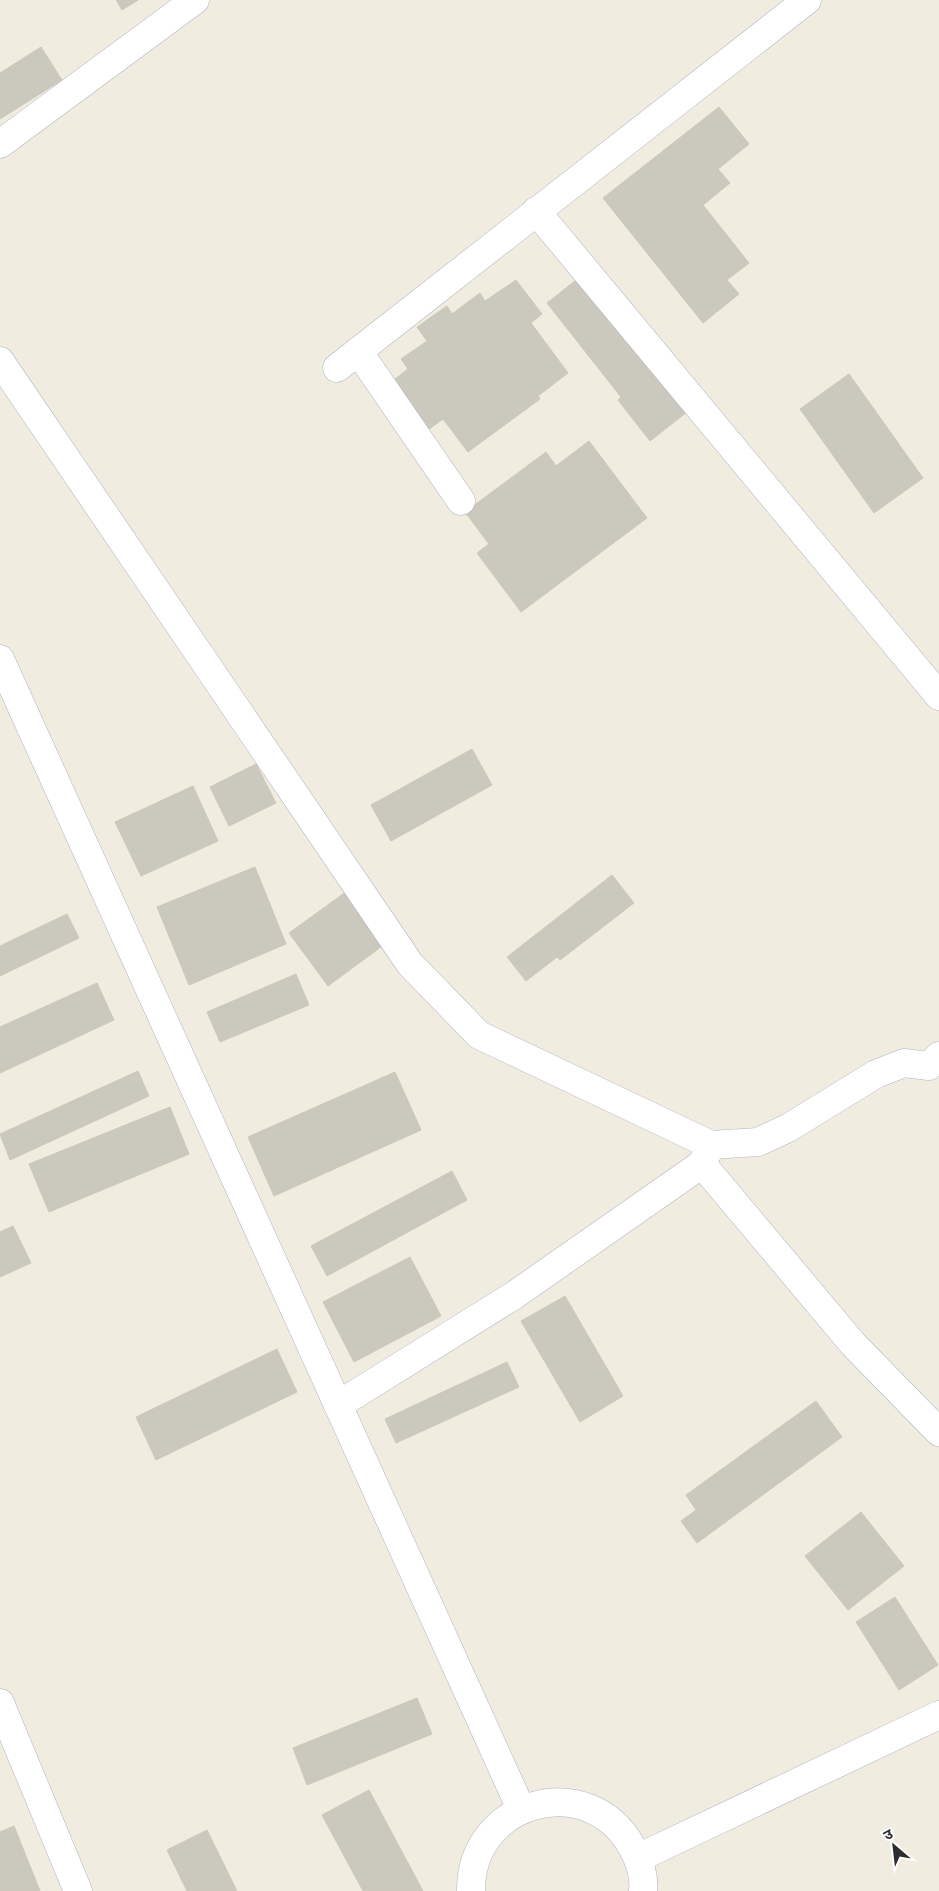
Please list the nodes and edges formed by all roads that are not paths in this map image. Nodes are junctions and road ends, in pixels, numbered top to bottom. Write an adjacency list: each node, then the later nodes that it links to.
1 (195, 0): 3 (street)
2 (807, 0): 4 (street)
3 (0, 144)
4 (536, 211): 5 (street); 10 (street)
5 (358, 351): 7 (street); 8 (street)
6 (0, 361): 12 (street)
7 (337, 368)
8 (461, 501)
9 (0, 659): 13 (street)
10 (939, 696)
11 (936, 1066): 12 (street)
12 (706, 1154): 13 (street); 14 (street)
13 (338, 1405): 17 (street)
14 (939, 1432)
15 (0, 1703): 19 (street)
16 (939, 1715): 18 (street)
17 (521, 1809): 18 (street); 20 (street)
18 (638, 1858): 21 (street)
19 (78, 1891)
20 (471, 1891)
21 (643, 1891)

